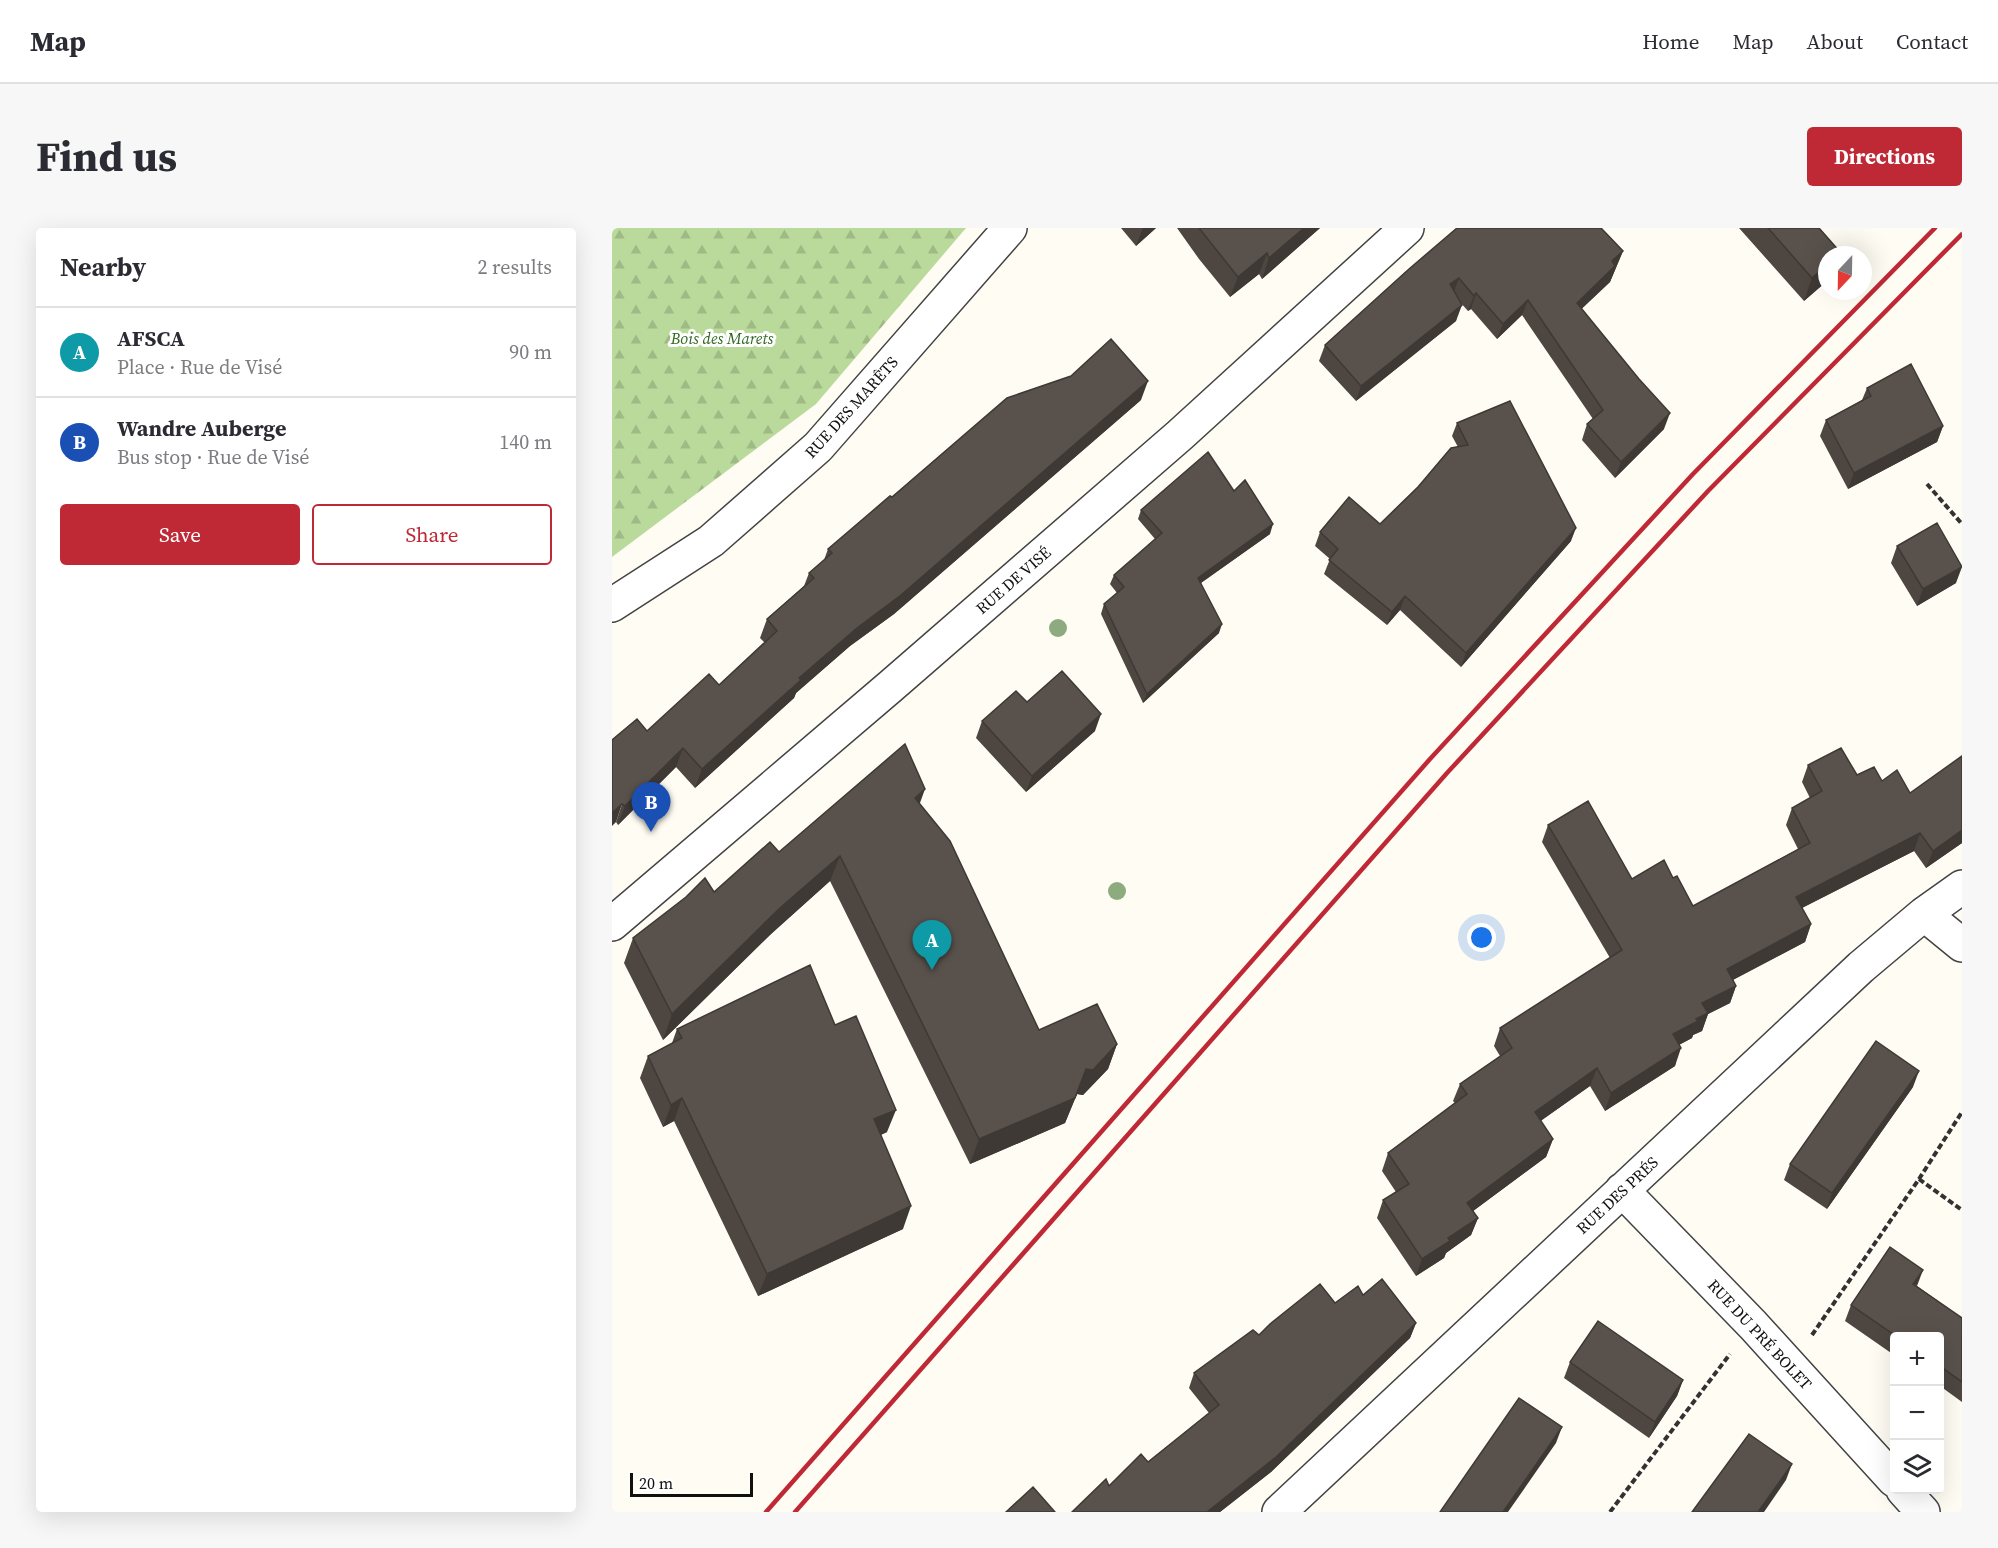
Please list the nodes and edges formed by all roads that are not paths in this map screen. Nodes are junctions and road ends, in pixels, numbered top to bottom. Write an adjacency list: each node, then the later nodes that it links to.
1 (1010, 228): 3 (street, RUE DES MARÊTS)
2 (1407, 228): 6 (street, RUE DE VISÉ)
3 (612, 605)
4 (1962, 887): 5 (street, RUE DES PRÉS)
5 (1924, 914): 7 (street); 8 (street, RUE DES PRÉS)
6 (612, 924)
7 (1962, 945)
8 (1622, 1190): 9 (street, RUE DU PRÉ BOLET); 10 (street, RUE DES PRÉS)
9 (1909, 1499)
10 (1279, 1512)

